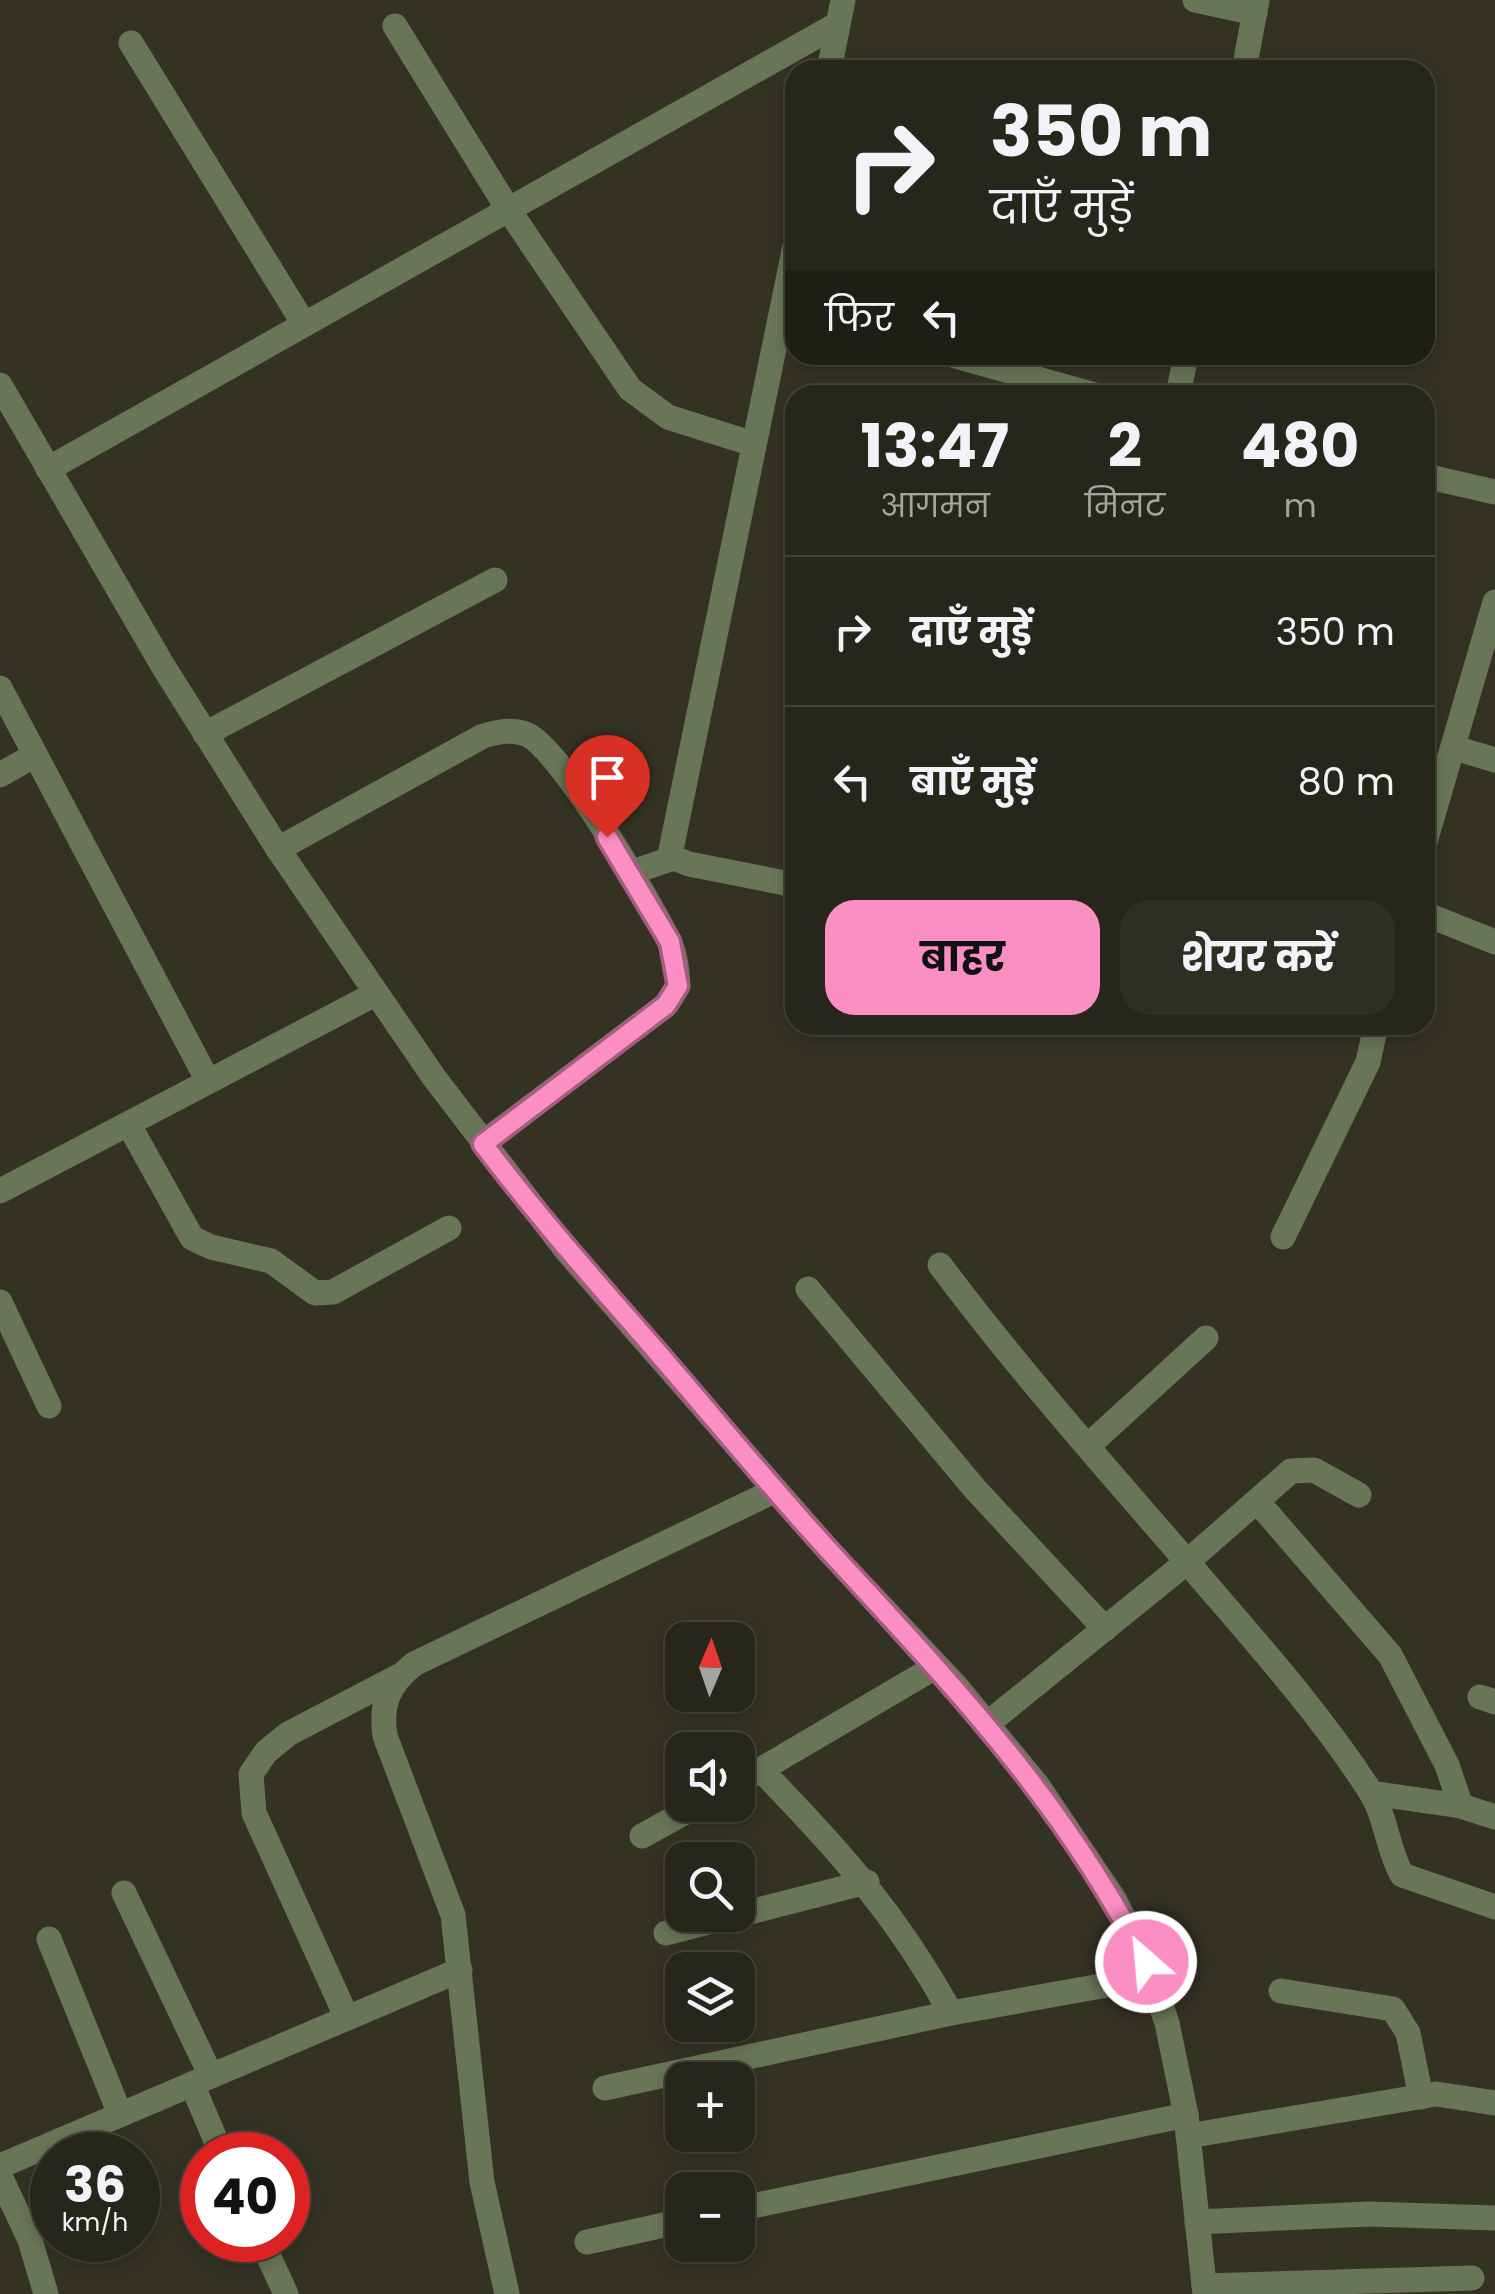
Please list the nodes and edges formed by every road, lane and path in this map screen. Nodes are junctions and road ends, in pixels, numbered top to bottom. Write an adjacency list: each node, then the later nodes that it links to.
1 (1195, 0): 2 (street)
2 (1256, 6): 7 (street)
3 (840, 12): 6 (street); 8 (street)
4 (395, 26): 8 (street)
5 (131, 43): 9 (street)
6 (831, 60)
7 (1246, 60)
8 (508, 209): 9 (street); 14 (street)
9 (304, 324): 15 (street)
10 (785, 325): 14 (street)
11 (988, 365): 13 (street)
12 (0, 385): 15 (street)
13 (1059, 385)
14 (753, 444): 28 (street)
15 (48, 469): 21 (street)
16 (1435, 478): 17 (street)
17 (1495, 492)
18 (495, 580): 21 (street)
19 (1495, 602): 22 (street)
20 (0, 688): 23 (street)
21 (206, 734): 27 (street)
22 (1456, 748): 24 (street); 26 (street)
23 (35, 755): 25 (street); 35 (street)
24 (1495, 760)
25 (0, 775)
26 (1435, 812)
27 (278, 849): 29 (street); 33 (street)
28 (674, 858): 29 (street); 30 (street)
29 (628, 873): 37 (street)
30 (785, 884)
31 (1435, 918): 32 (street)
32 (1495, 942)
33 (375, 994): 35 (street); 37 (street)
34 (1374, 1035): 40 (street)
35 (208, 1081): 36 (street)
36 (129, 1125): 38 (street); 39 (street)
37 (483, 1144): 47 (street)
38 (0, 1191)
39 (449, 1228)
40 (1283, 1237)
41 (940, 1265): 46 (street)
42 (808, 1289): 51 (street)
43 (0, 1302): 45 (street)
44 (1206, 1338): 46 (street)
45 (49, 1406)
46 (1089, 1444): 50 (street)
47 (776, 1490): 52 (street); 53 (street)
48 (1360, 1495): 49 (street)
49 (1258, 1500): 50 (street); 58 (street)
50 (1187, 1562): 51 (street); 57 (street)
51 (1104, 1629): 54 (street)
52 (937, 1666): 54 (street); 55 (street)
53 (399, 1676): 69 (street); 73 (street)
54 (987, 1724): 70 (street)
55 (761, 1770): 56 (street); 62 (street)
56 (755, 1773)
57 (1371, 1792): 58 (street); 64 (street)
58 (1461, 1806): 59 (street)
59 (1495, 1817)
60 (667, 1822): 61 (street)
61 (642, 1836)
62 (866, 1882): 65 (street); 72 (street)
63 (124, 1893): 74 (street)
64 (1495, 1906)
65 (755, 1910)
66 (670, 1932): 67 (street)
67 (666, 1933)
68 (48, 1939): 78 (street)
69 (460, 1970): 73 (street); 93 (street)
70 (1151, 1976): 72 (street); 79 (street)
71 (1281, 1991): 76 (street)
72 (952, 2013): 75 (street)
73 (347, 2018): 74 (street)
74 (201, 2080): 78 (street); 80 (street)
75 (605, 2088)
76 (1421, 2097): 77 (street); 79 (street)
77 (1495, 2103)
78 (120, 2114): 81 (street)
79 (1187, 2125): 82 (street); 84 (street)
80 (216, 2132)
81 (1, 2180): 91 (street)
82 (755, 2206)
83 (1495, 2218): 84 (street)
84 (1198, 2222): 90 (street)
85 (665, 2225): 86 (street)
86 (587, 2242)
87 (271, 2262): 92 (street)
88 (1472, 2278): 89 (street)
89 (1367, 2288): 90 (street)
90 (1204, 2290)
91 (46, 2294)
92 (286, 2294)
93 (507, 2294)

